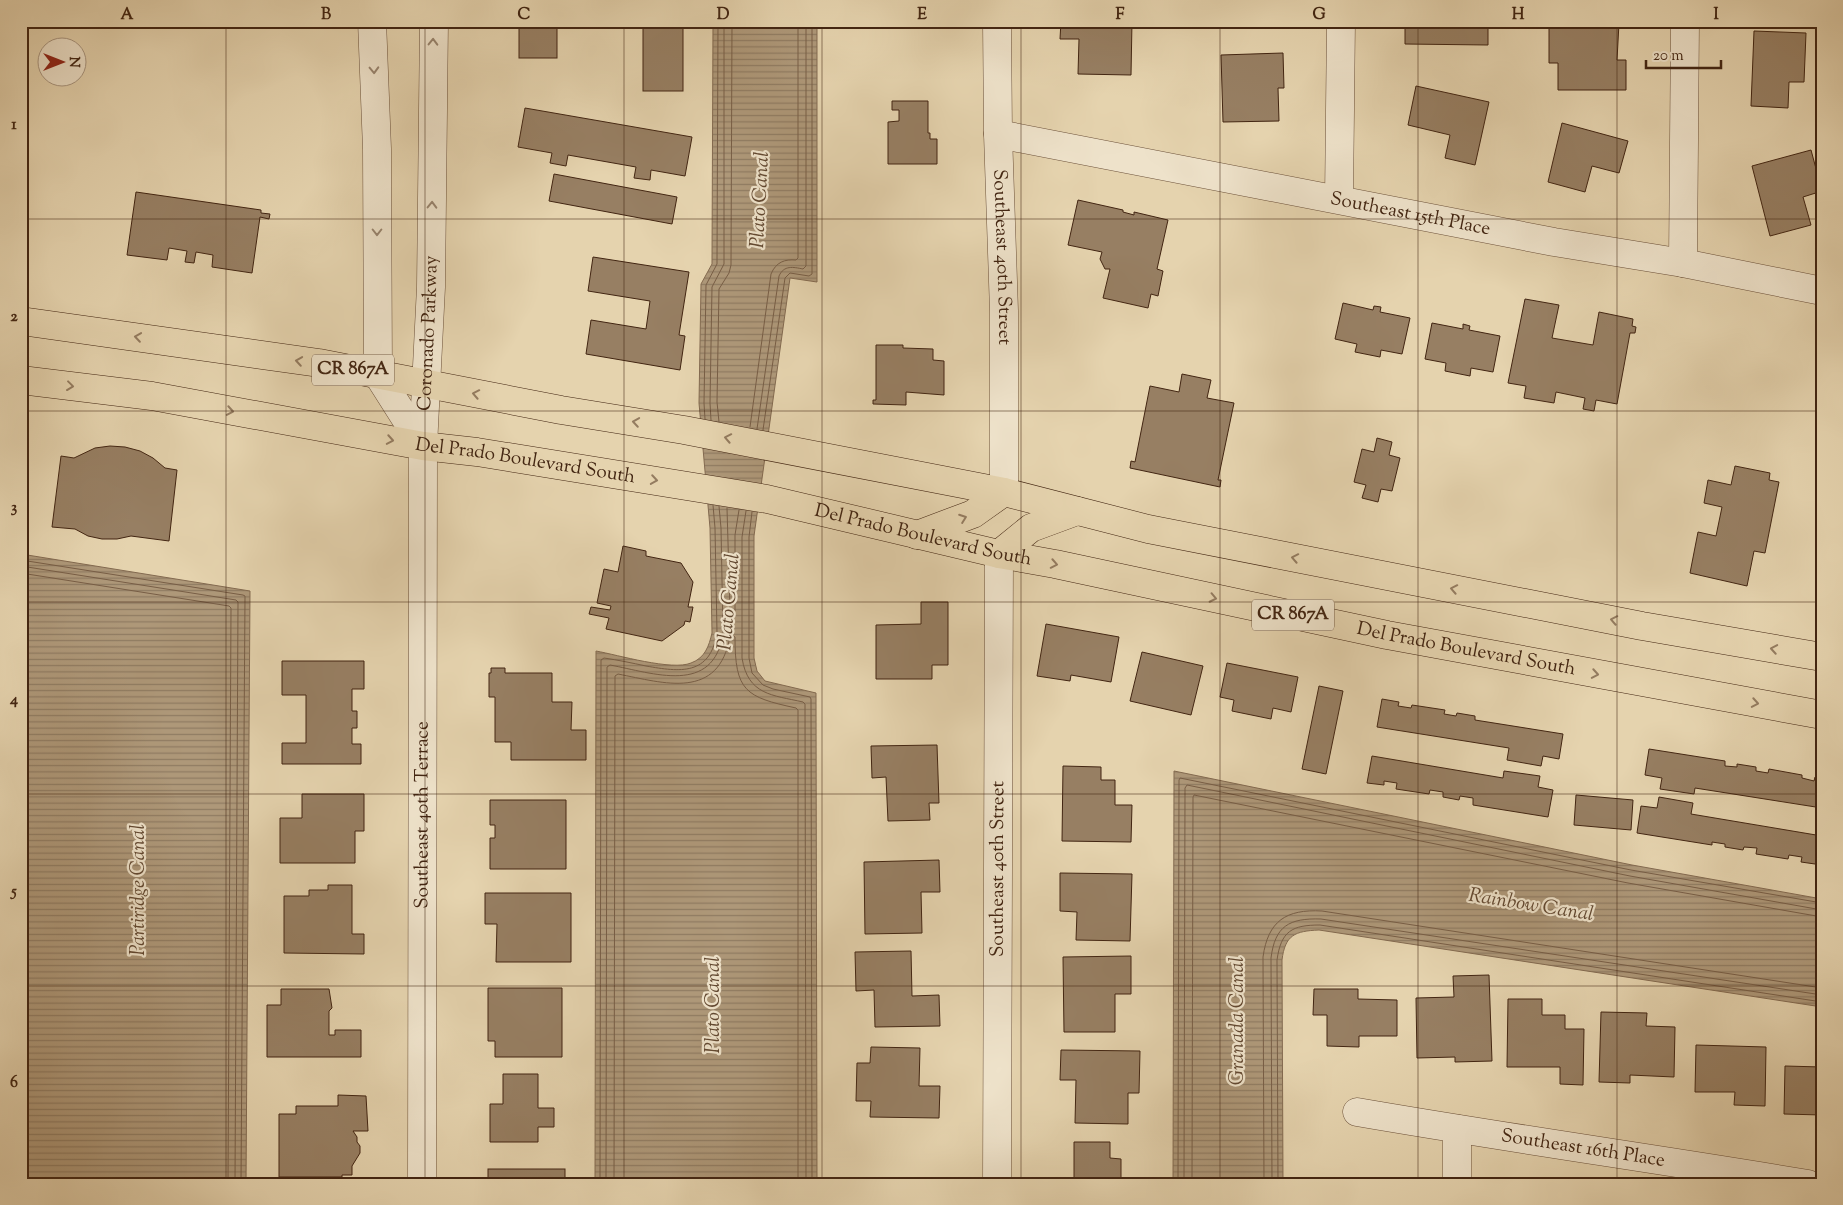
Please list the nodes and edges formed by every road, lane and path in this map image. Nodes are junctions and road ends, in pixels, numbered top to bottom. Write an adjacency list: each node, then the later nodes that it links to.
1 (372, 21): 11 (street, one-way to 11)
2 (434, 21): 13 (street, Coronado Parkway, one-way to 2)
3 (998, 21): 6 (street, Southeast 40th Street)
4 (1341, 21): 7 (street)
5 (1685, 21): 8 (street)
6 (998, 134): 7 (street, Southeast 15th Place); 15 (street, Southeast 40th Street)
7 (1340, 199): 8 (street, Southeast 15th Place)
8 (1683, 263): 9 (street, Southeast 15th Place)
9 (1822, 291)
10 (21, 321): 11 (main road, CR 867A, one-way to 10)
11 (378, 375): 13 (main road, CR 867A); 14 (street, Coronado Parkway)
12 (21, 380): 14 (main road, Del Prado Boulevard South / CR 867A, one-way to 14)
13 (427, 385): 14 (street, Coronado Parkway); 15 (main road, CR 867A, one-way to 13)
14 (423, 446): 17 (main road, Del Prado Boulevard South / CR 867A, one-way to 17); 23 (street, Southeast 40th Terrace)
15 (1004, 492): 16 (main road, CR 867A); 17 (main road, one-way to 15)
16 (1078, 511): 18 (main road); 19 (main road, CR 867A, one-way to 16)
17 (917, 534): 18 (main road, Del Prado Boulevard South / CR 867A)
18 (1000, 554): 20 (main road, Del Prado Boulevard South / CR 867A, one-way to 20); 24 (street, Southeast 40th Street)
19 (1822, 657)
20 (1822, 716)
21 (1357, 1112): 22 (street, Southeast 16th Place)
22 (1457, 1129): 25 (street); 26 (street, Southeast 16th Place)
23 (422, 1184)
24 (997, 1184)
25 (1457, 1184)
26 (1808, 1184)

